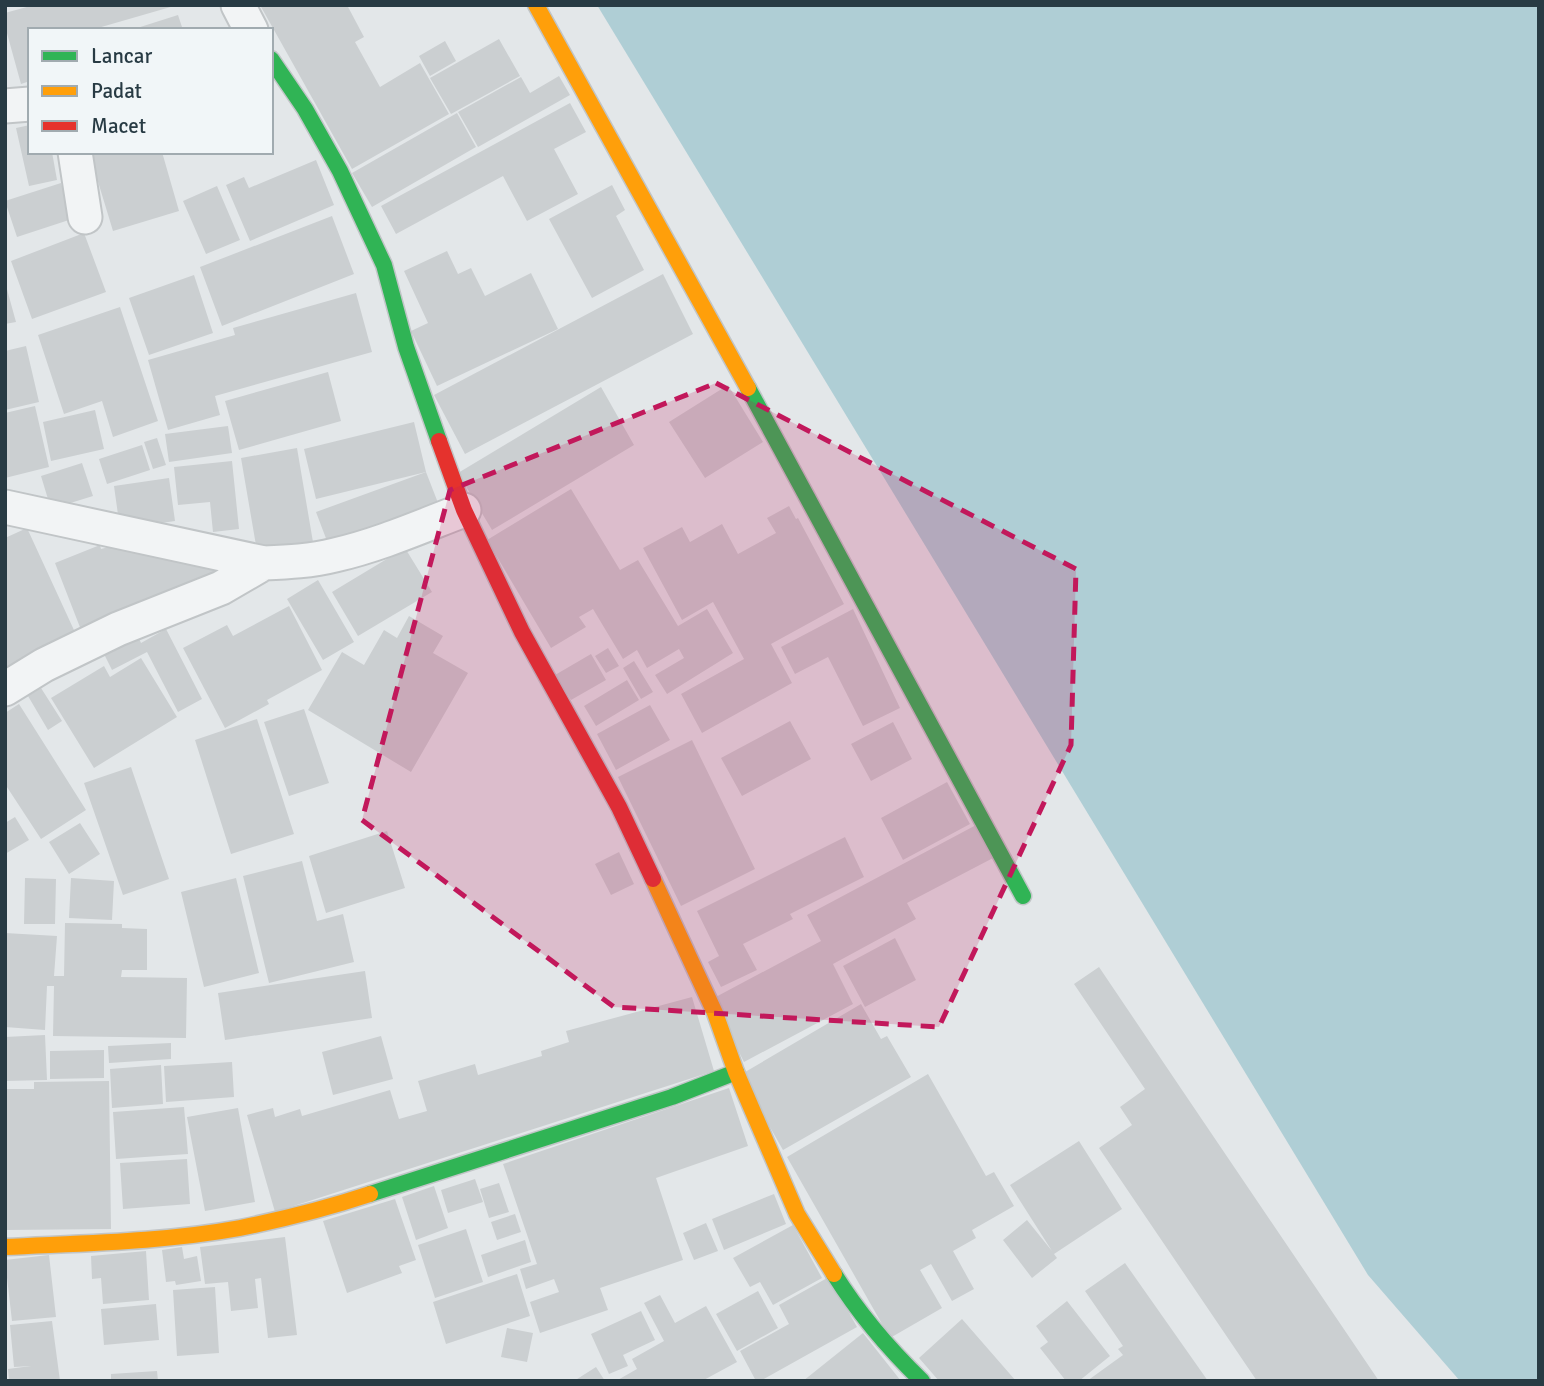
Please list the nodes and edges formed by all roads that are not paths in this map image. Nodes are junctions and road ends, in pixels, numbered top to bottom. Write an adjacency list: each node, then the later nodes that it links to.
1 (238, 5): 3 (street)
2 (536, 5): 13 (street)
3 (250, 28)
4 (273, 62): 10 (street)
5 (28, 104): 6 (street)
6 (5, 106)
7 (75, 154): 8 (street)
8 (85, 217)
9 (5, 507): 11 (street)
10 (464, 510): 11 (street); 14 (street)
11 (264, 563): 12 (street)
12 (5, 689)
13 (1023, 896)
14 (736, 1072): 15 (street); 16 (street)
15 (5, 1247)
16 (922, 1381)

